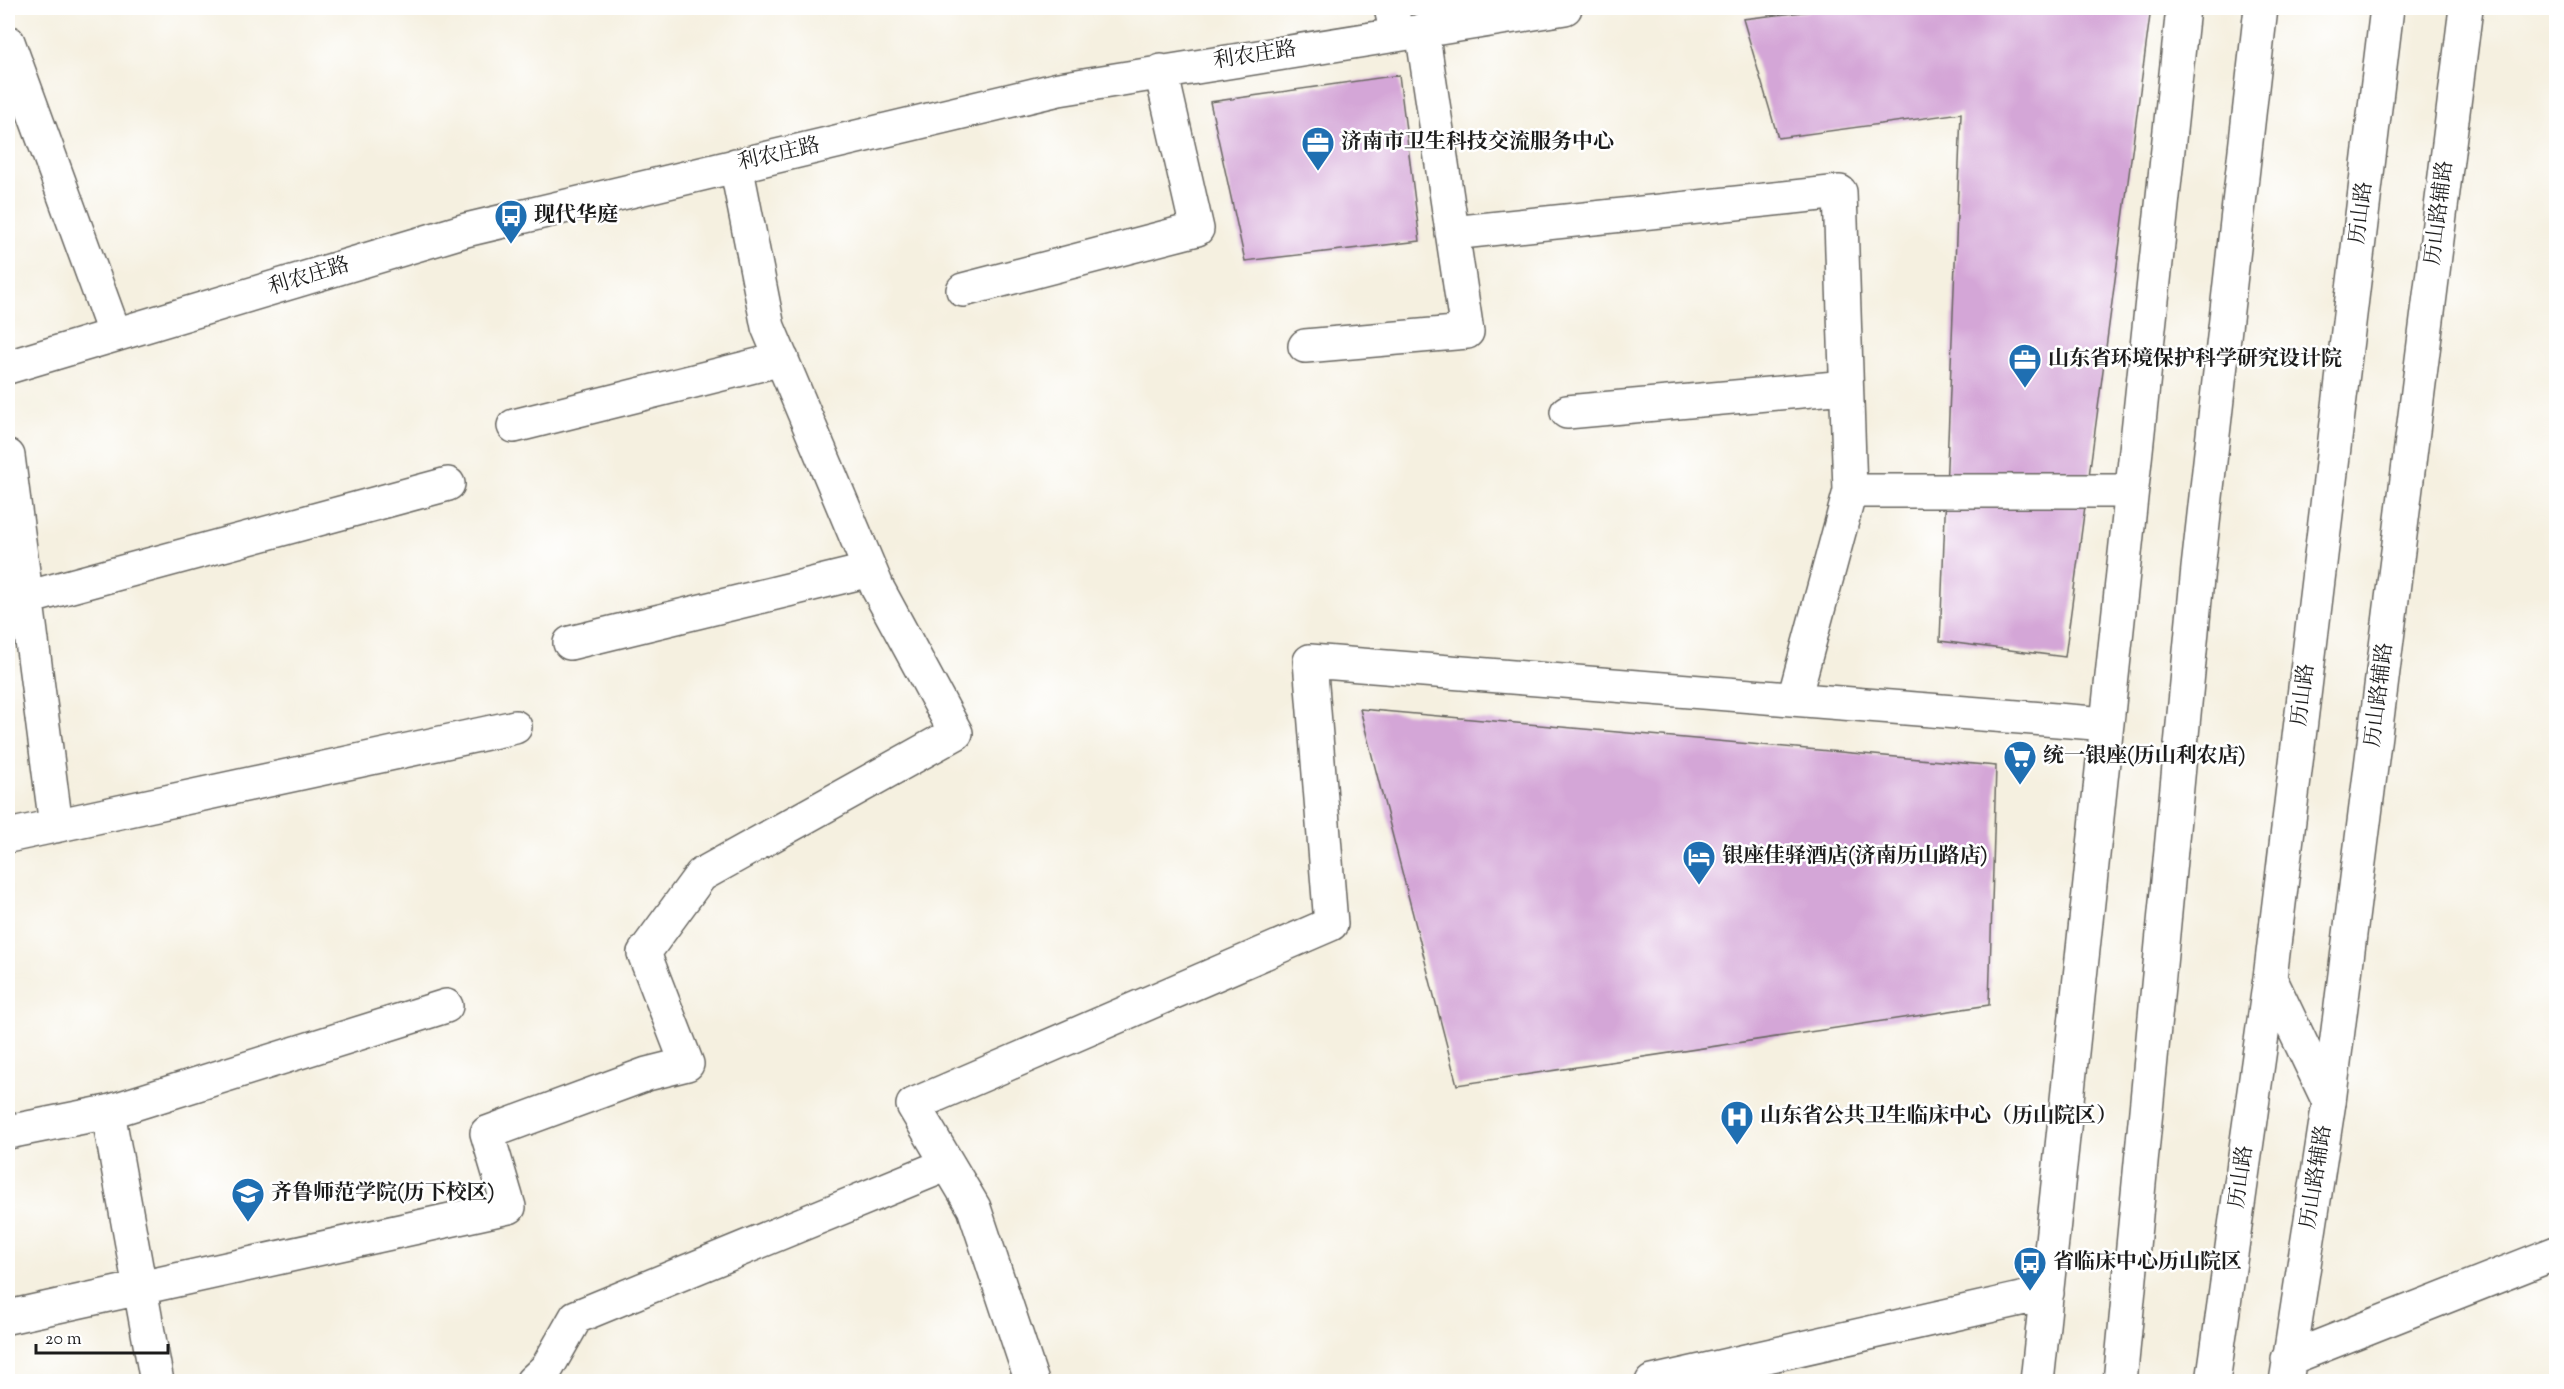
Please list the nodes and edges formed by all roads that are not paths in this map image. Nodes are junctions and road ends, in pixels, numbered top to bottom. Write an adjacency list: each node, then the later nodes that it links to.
1 (1565, 8): 6 (street, 利农庄路)
2 (2183, 8): 22 (street)
3 (2262, 8): 47 (street)
4 (2387, 8): 31 (street, 历山路)
5 (2466, 8): 33 (street, 历山路辅路)
6 (1403, 24): 8 (street, 利农庄路); 10 (street)
7 (8, 42): 12 (street)
8 (1161, 71): 9 (street, 利农庄路); 11 (street)
9 (736, 165): 12 (street, 利农庄路); 14 (street)
10 (1452, 233): 13 (street); 16 (street)
11 (963, 290)
12 (115, 335): 15 (street, 利农庄路)
13 (1305, 346)
14 (782, 359): 18 (street); 23 (street)
15 (8, 367)
16 (1846, 387): 17 (street); 21 (street)
17 (1567, 412)
18 (514, 426)
19 (8, 456): 24 (street)
20 (448, 484): 24 (street)
21 (1850, 491): 22 (street); 26 (street)
22 (2131, 491): 27 (street)
23 (870, 570): 25 (street); 38 (street)
24 (17, 601): 29 (street)
25 (570, 643)
26 (1794, 699): 27 (street); 36 (street)
27 (2107, 724): 39 (street)
28 (514, 727): 29 (street)
29 (56, 826): 30 (street)
30 (8, 836)
31 (2270, 978): 33 (street); 48 (street, 历山路)
32 (446, 1006): 34 (street)
33 (2329, 1102): 41 (street, 历山路辅路)
34 (108, 1112): 35 (street); 38 (street)
35 (8, 1132)
36 (948, 1164): 43 (street); 44 (street)
37 (2556, 1253): 41 (street)
38 (139, 1288): 40 (street); 42 (street)
39 (2047, 1293): 45 (street); 46 (street)
40 (8, 1317)
41 (2289, 1374)
42 (157, 1382)
43 (532, 1382)
44 (1032, 1382)
45 (1652, 1382)
46 (2037, 1382)
47 (2120, 1382)
48 (2213, 1382)

